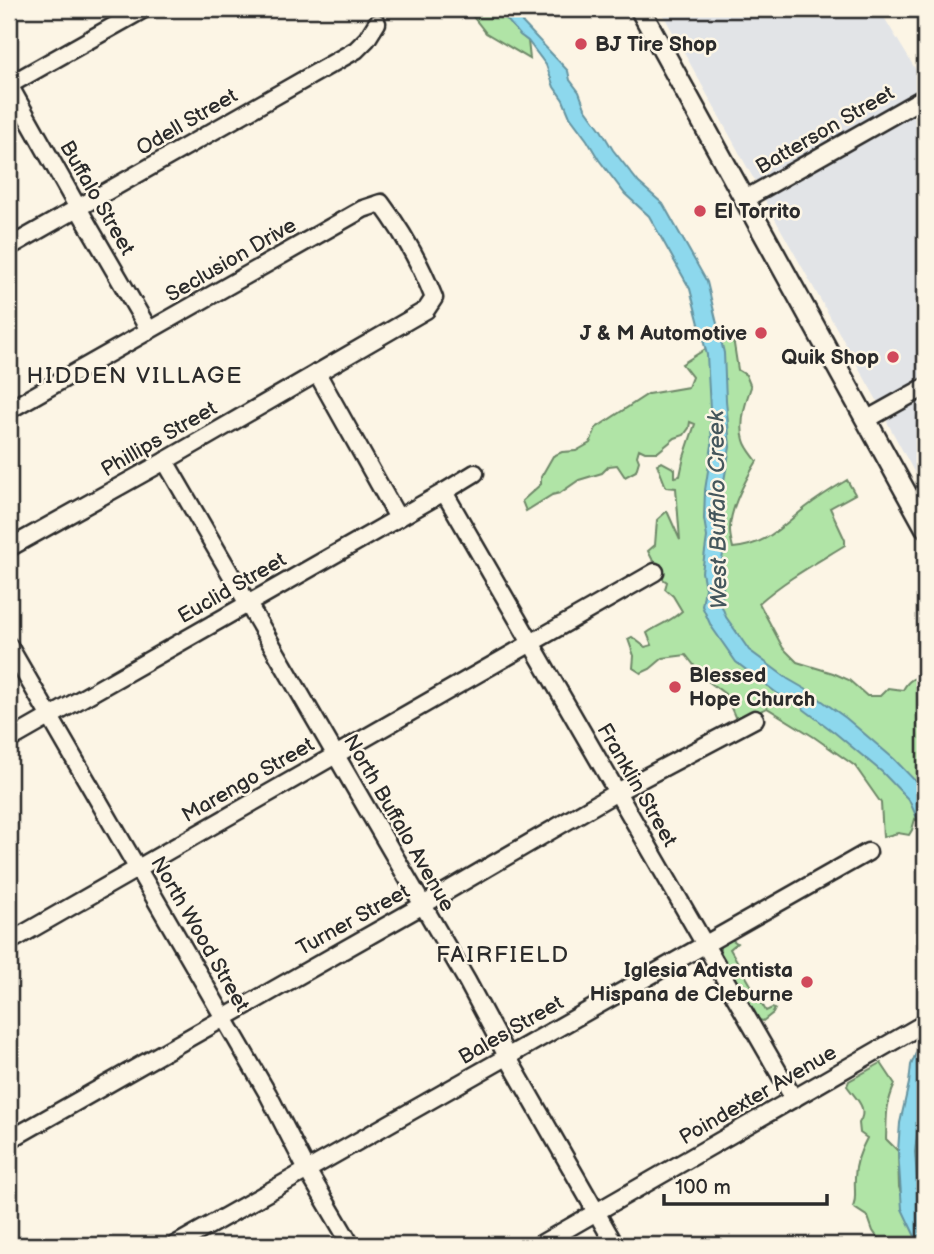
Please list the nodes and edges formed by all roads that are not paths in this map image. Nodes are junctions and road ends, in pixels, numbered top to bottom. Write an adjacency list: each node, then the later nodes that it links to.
1 (144, 9): 4 (street)
2 (640, 9): 6 (main road)
3 (377, 23): 7 (street, Odell Street)
4 (9, 85): 7 (street, Buffalo Street)
5 (925, 97): 6 (street, Batterson Street)
6 (745, 199): 14 (main road)
7 (78, 208): 8 (street, Odell Street); 10 (street, Buffalo Street)
8 (9, 247)
9 (434, 298): 10 (street, Seclusion Drive); 11 (street, Phillips Street)
10 (149, 330): 13 (street, Seclusion Drive)
11 (317, 373): 15 (street, Phillips Street); 18 (street)
12 (925, 387): 14 (street)
13 (9, 410)
14 (866, 420): 19 (main road)
15 (165, 461): 20 (street, Phillips Street); 22 (street, North Buffalo Avenue)
16 (475, 473): 17 (street, Euclid Street)
17 (444, 492): 18 (street, Euclid Street); 23 (street, Franklin Street)
18 (398, 518): 22 (street, Euclid Street)
19 (925, 527)
20 (9, 548)
21 (655, 572): 23 (street, Marengo Street)
22 (247, 603): 25 (street, Euclid Street); 28 (street, North Buffalo Avenue)
23 (532, 643): 28 (street, Marengo Street); 29 (street, Franklin Street)
24 (9, 646): 25 (street, North Wood Street)
25 (50, 716): 27 (street, Euclid Street); 31 (street, North Wood Street)
26 (755, 719): 29 (street, Turner Street)
27 (9, 740)
28 (335, 754): 31 (street, Marengo Street); 32 (street, North Buffalo Avenue)
29 (617, 792): 32 (street, Turner Street); 34 (street, Franklin Street)
30 (868, 852): 34 (street, Bales Street)
31 (138, 867): 33 (street, Marengo Street); 35 (street, North Wood Street)
32 (423, 905): 35 (street, Turner Street); 37 (street, North Buffalo Avenue)
33 (9, 942)
34 (705, 944): 37 (street, Bales Street); 38 (street, Franklin Street)
35 (224, 1017): 39 (street, Turner Street); 40 (street, North Wood Street)
36 (925, 1023): 38 (street, Poindexter Avenue)
37 (507, 1056): 40 (street, Bales Street); 41 (street, North Buffalo Avenue)
38 (794, 1099): 41 (street, Poindexter Avenue)
39 (9, 1140)
40 (307, 1170): 42 (street, Bales Street); 43 (street, North Wood Street)
41 (596, 1213): 44 (street, Poindexter Avenue); 45 (street, North Buffalo Avenue)
42 (175, 1245)
43 (351, 1245)
44 (539, 1245)
45 (615, 1245)

